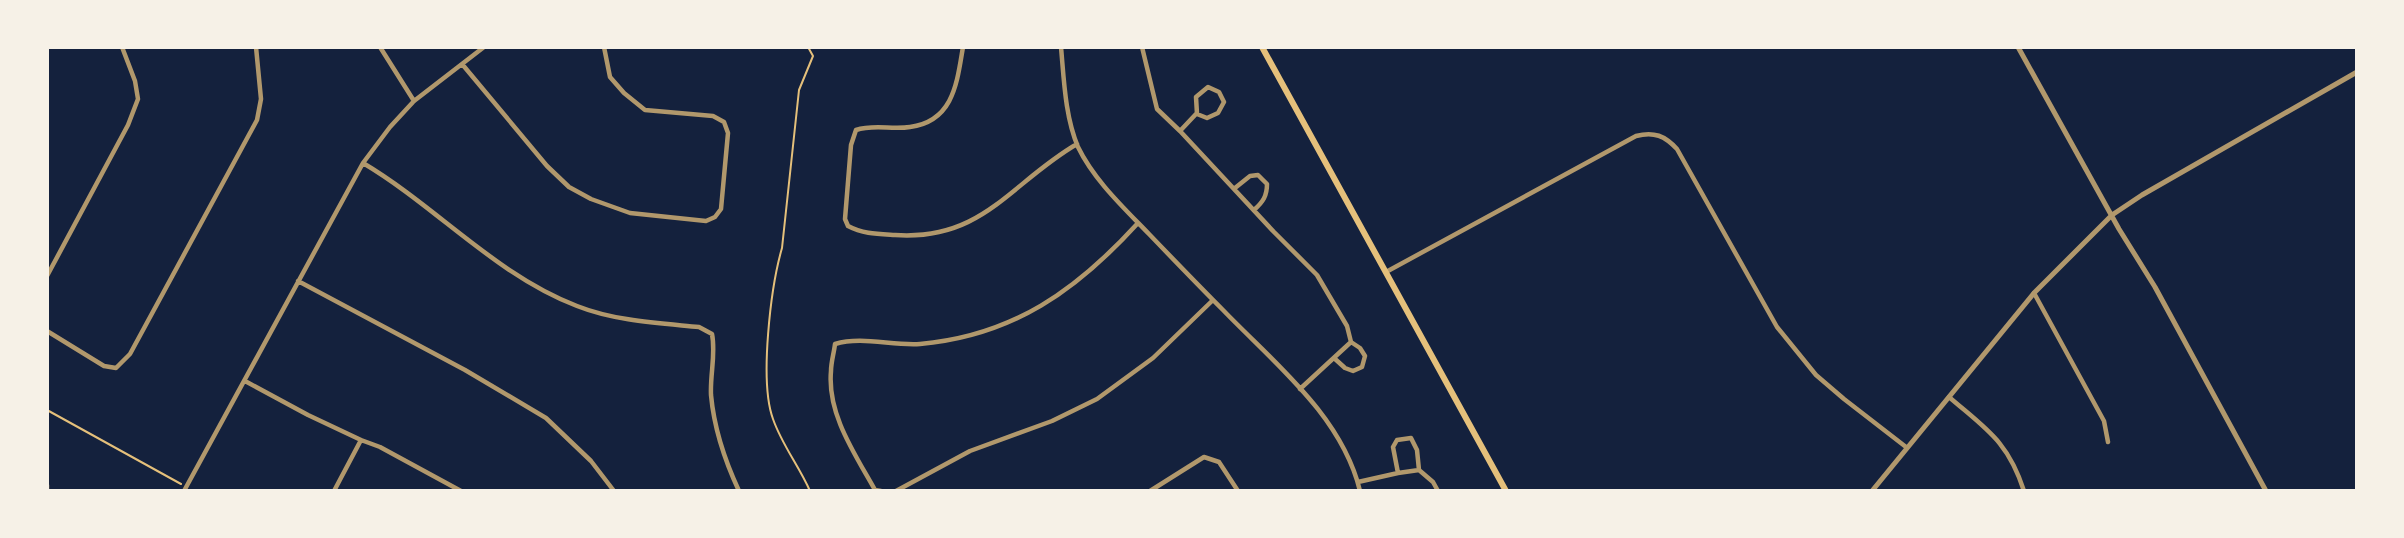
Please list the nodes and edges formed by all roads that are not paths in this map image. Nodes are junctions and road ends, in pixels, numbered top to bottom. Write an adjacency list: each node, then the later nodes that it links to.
1 (122, 47): 23 (street)
2 (256, 47): 27 (street)
3 (380, 47): 13 (street)
4 (484, 47): 11 (street)
5 (604, 47): 11 (street)
6 (963, 47): 16 (street)
7 (1062, 47): 16 (street)
8 (1142, 47): 15 (street)
9 (1262, 47): 22 (main road)
10 (2018, 47): 20 (street)
11 (462, 64): 13 (street)
12 (2357, 72): 20 (street)
13 (414, 101): 17 (street)
14 (1196, 114): 14 (street); 15 (street)
15 (1180, 131): 18 (street)
16 (1077, 144): 21 (street)
17 (363, 163): 24 (street); 45 (street)
18 (1235, 188): 19 (street); 19 (street)
19 (1254, 210): 28 (street)
20 (2112, 215): 25 (street); 55 (street)
21 (1138, 223): 26 (street); 46 (street)
22 (1386, 272): 35 (street); 52 (main road)
23 (47, 276)
24 (298, 281): 30 (street); 44 (street)
25 (2034, 293): 32 (street); 34 (street)
26 (1213, 300): 31 (street); 47 (street)
27 (47, 331)
28 (1351, 342): 29 (street); 29 (street)
29 (1334, 358): 31 (street)
30 (245, 381): 33 (street); 40 (street)
31 (1300, 389): 38 (street)
32 (1949, 397): 35 (street); 54 (street)
33 (361, 440): 42 (street); 43 (street)
34 (2108, 442)
35 (1906, 447): 53 (street)
36 (1419, 470): 37 (street); 37 (street); 51 (street)
37 (1398, 473): 38 (street)
38 (1358, 482): 50 (street)
39 (47, 485): 41 (street)
40 (186, 489)
41 (47, 491)
42 (334, 491)
43 (461, 491)
44 (614, 491)
45 (739, 491)
46 (881, 491)
47 (897, 491)
48 (1150, 491): 49 (street)
49 (1238, 491)
50 (1360, 491)
51 (1438, 491)
52 (1506, 491)
53 (1872, 491)
54 (2024, 491)
55 (2266, 491)

